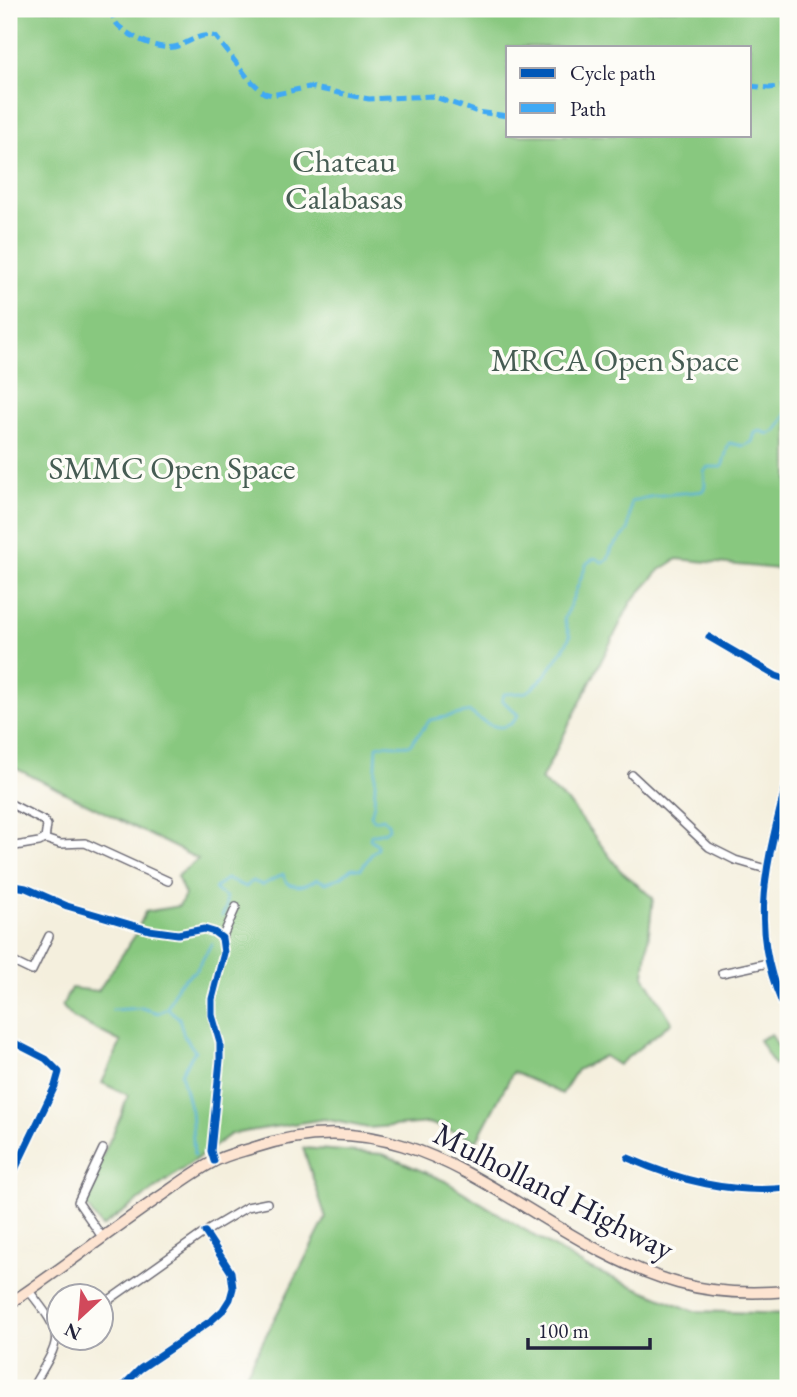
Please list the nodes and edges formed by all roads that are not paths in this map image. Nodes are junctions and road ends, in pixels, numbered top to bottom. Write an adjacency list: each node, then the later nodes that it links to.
1 (709, 637): 2 (street)
2 (788, 680)
3 (632, 775): 8 (street)
4 (788, 777): 8 (street)
5 (9, 803): 6 (street)
6 (45, 839): 7 (street); 9 (street)
7 (9, 847)
8 (766, 869): 15 (street)
9 (167, 881)
10 (9, 886): 13 (street)
11 (236, 907): 13 (street)
12 (49, 936): 14 (street)
13 (222, 938): 21 (street)
14 (9, 960)
15 (768, 963): 16 (street); 17 (street)
16 (722, 972)
17 (788, 1016)
18 (9, 1040): 22 (street)
19 (103, 1149): 26 (street)
20 (628, 1158): 23 (street)
21 (214, 1161): 26 (main road, Mulholland Highway); 28 (main road, Mulholland Highway)
22 (9, 1182)
23 (788, 1188)
24 (267, 1203): 25 (street)
25 (205, 1232): 29 (street); 34 (street)
26 (102, 1237): 27 (main road, Mulholland Highway)
27 (29, 1290): 30 (main road, Mulholland Highway); 31 (street)
28 (788, 1292)
29 (116, 1295)
30 (9, 1304)
31 (46, 1312)
32 (52, 1352): 33 (street)
33 (32, 1388)
34 (121, 1388)

